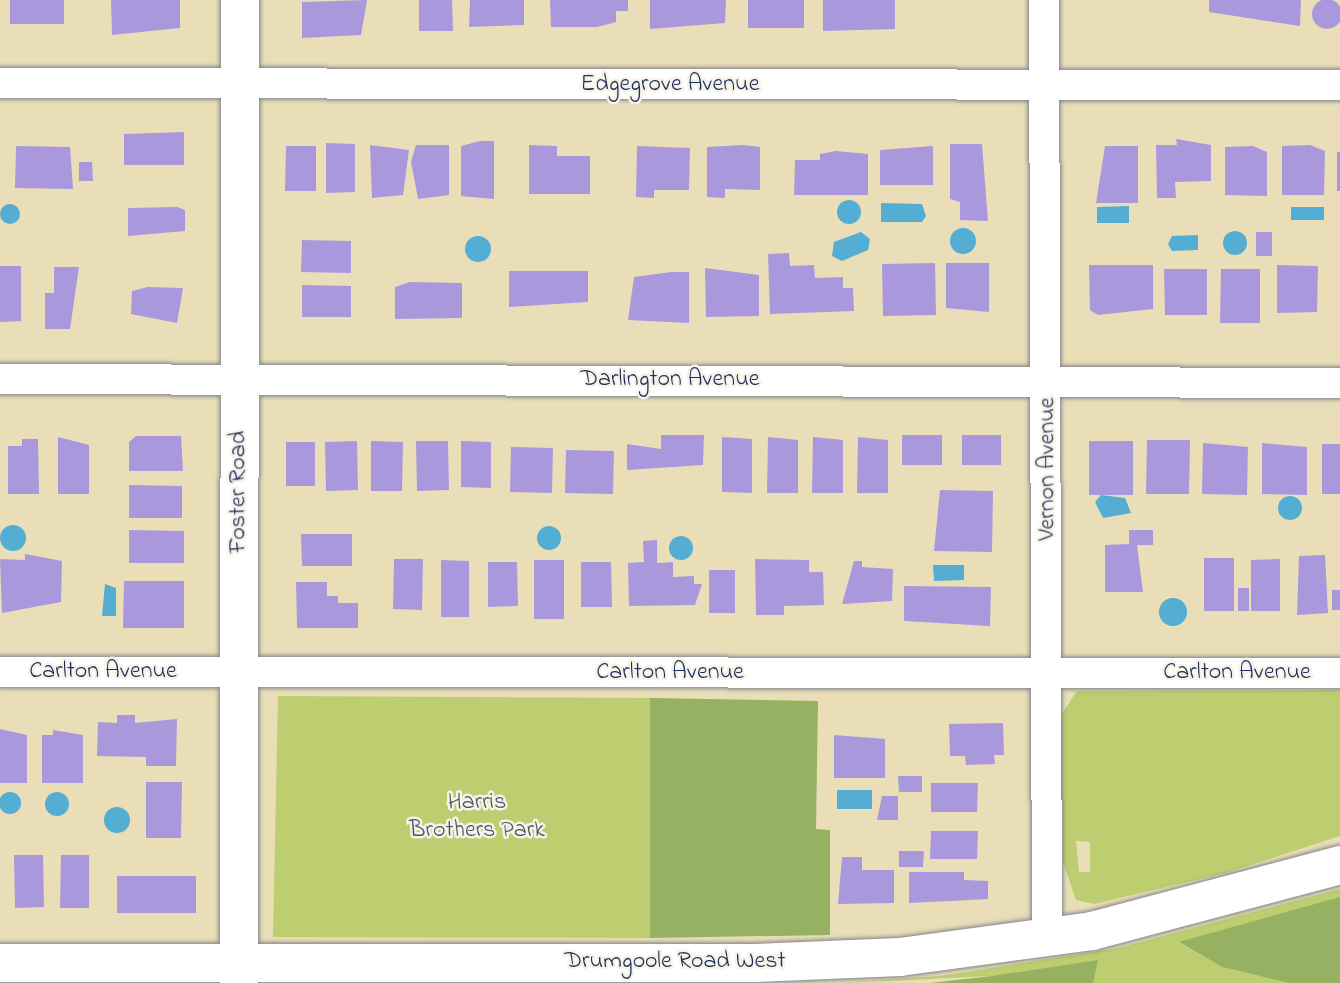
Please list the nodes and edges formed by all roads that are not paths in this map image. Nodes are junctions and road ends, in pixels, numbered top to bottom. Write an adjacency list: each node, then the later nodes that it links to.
1 (240, 0): 4 (main road, Foster Road)
2 (1044, 0): 6 (street, Vernon Avenue)
3 (0, 83): 4 (street, Edgegrove Avenue)
4 (239, 84): 6 (street, Edgegrove Avenue); 8 (main road, Foster Road)
5 (1340, 85): 6 (street, Edgegrove Avenue)
6 (1044, 86): 9 (street, Vernon Avenue)
7 (0, 379): 8 (street, Darlington Avenue)
8 (239, 379): 9 (street, Darlington Avenue); 12 (main road, Foster Road)
9 (1048, 381): 10 (street, Darlington Avenue); 13 (street, Vernon Avenue)
10 (1340, 383)
11 (0, 672): 12 (street, Carlton Avenue)
12 (240, 672): 13 (street, Carlton Avenue); 18 (main road, Foster Road)
13 (1046, 673): 14 (street, Carlton Avenue); 16 (street, Vernon Avenue)
14 (1340, 674)
15 (1340, 865): 16 (main road, Drumgoole Road West)
16 (1047, 938): 18 (main road, Drumgoole Road West)
17 (0, 963): 18 (main road, Drumgoole Road West)
18 (239, 973)

